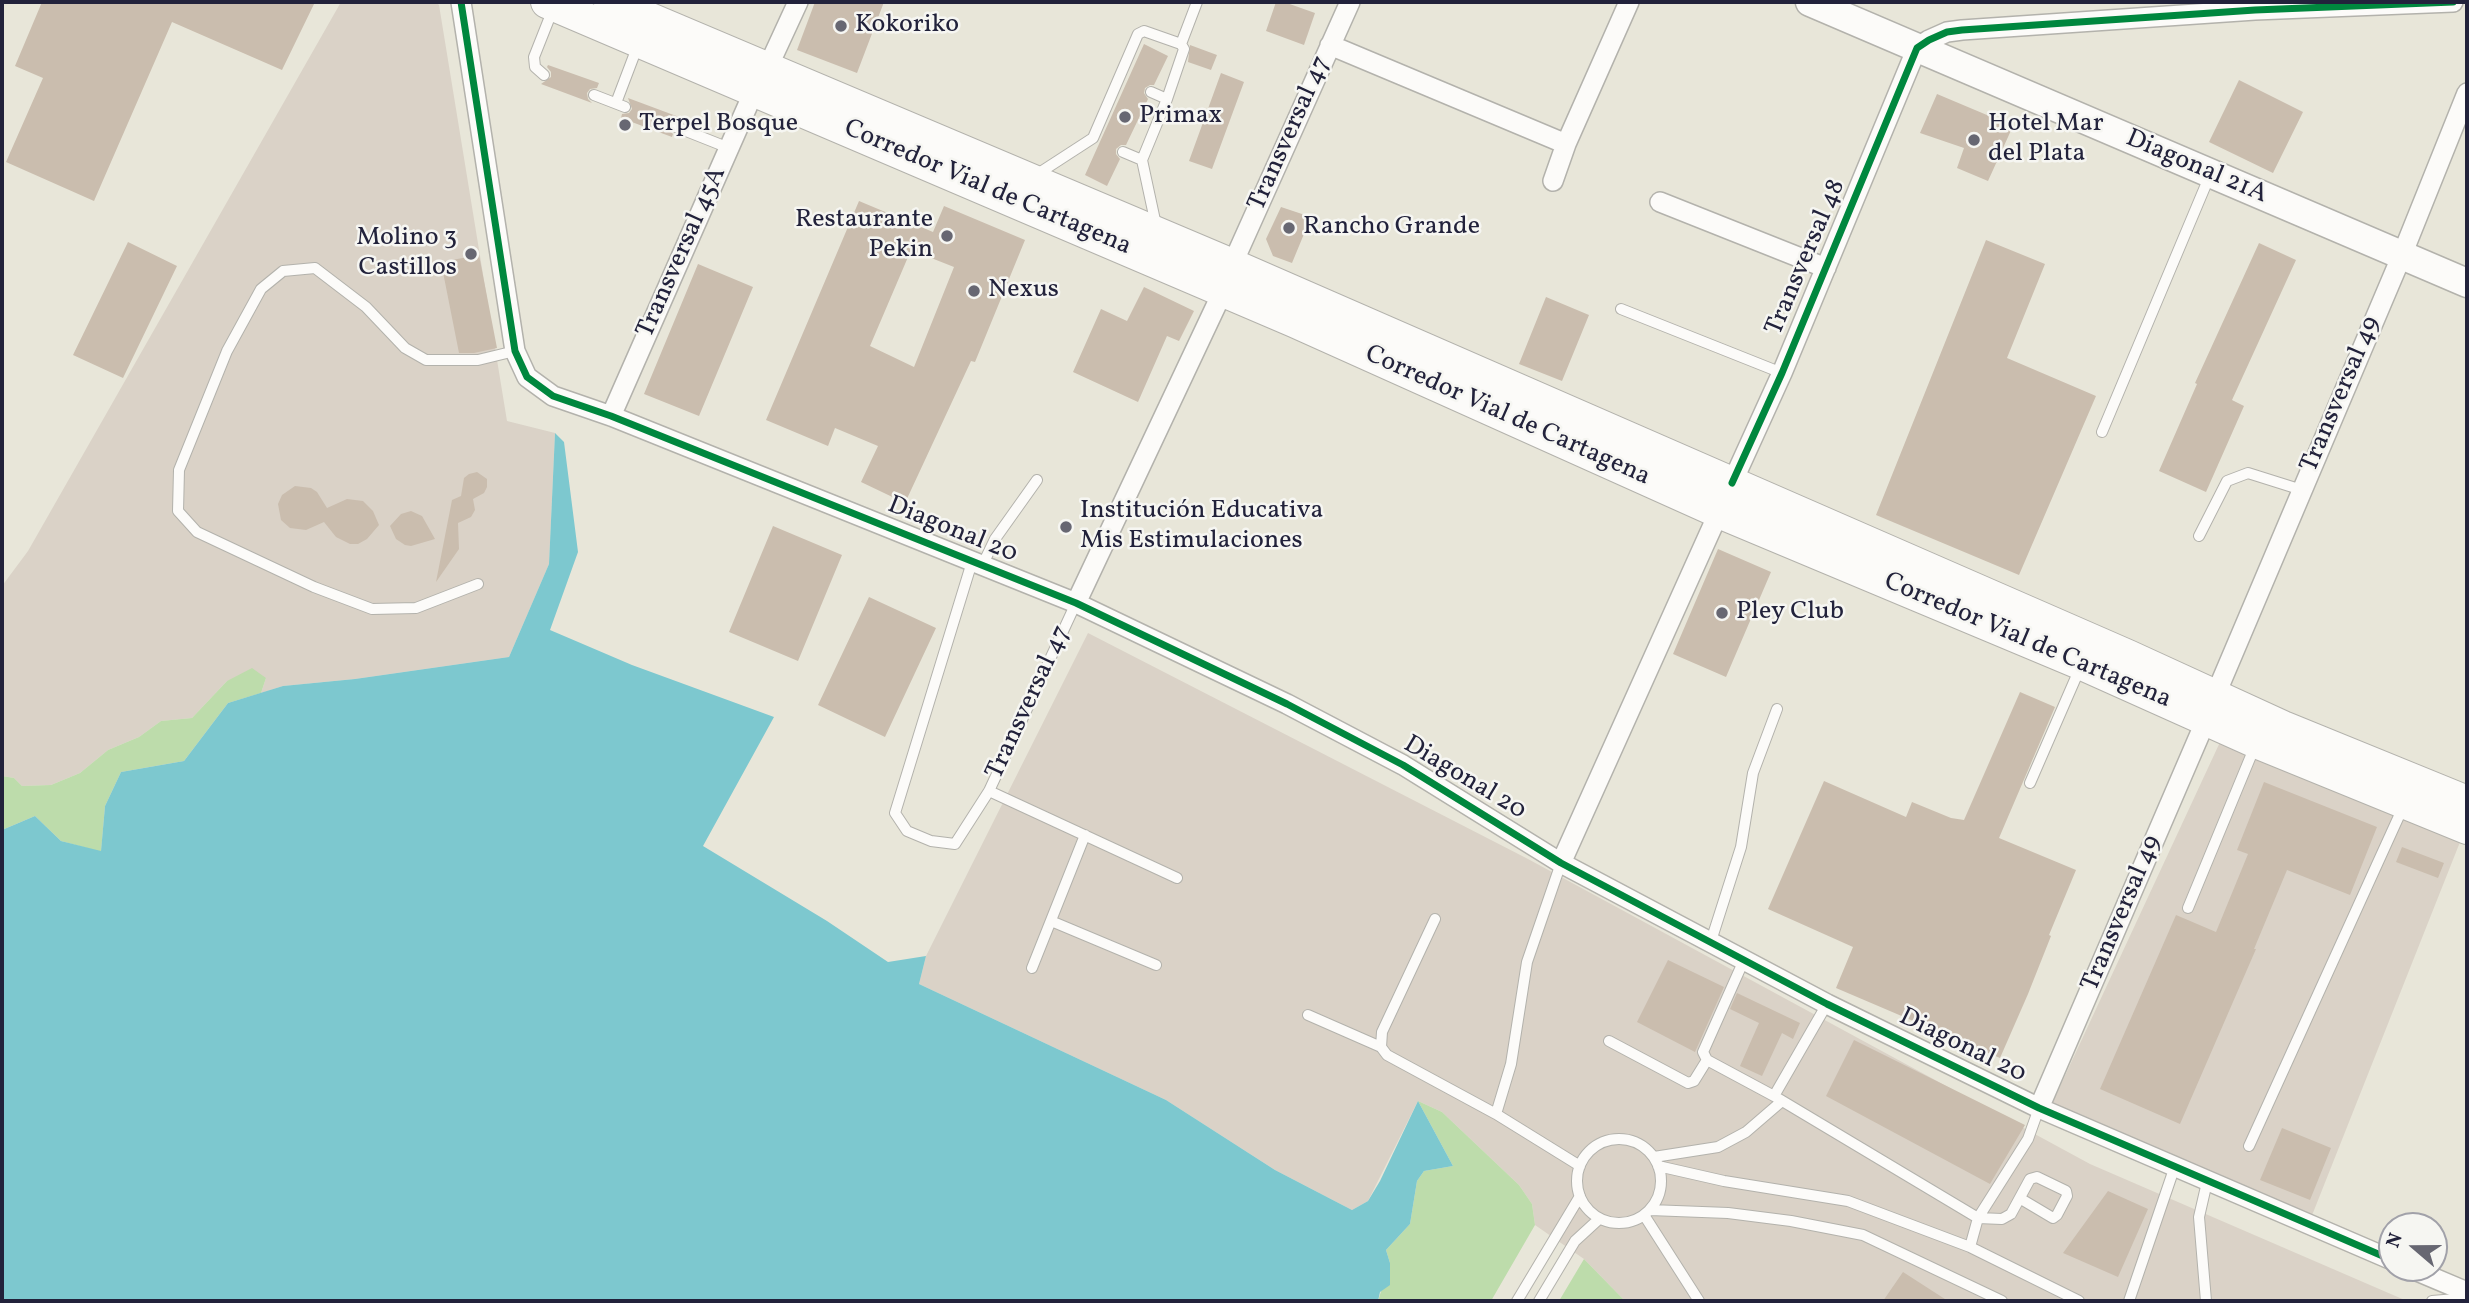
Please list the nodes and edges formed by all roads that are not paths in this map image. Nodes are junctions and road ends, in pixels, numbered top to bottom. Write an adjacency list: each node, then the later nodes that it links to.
1 (461, 2): 37 (street)
2 (610, 2): 12 (main road, Corredor Vial de Cartagena)
3 (798, 2): 17 (street, Transversal 45A)
4 (1197, 2): 13 (lane)
5 (1350, 2): 14 (street, Transversal 47)
6 (1629, 2): 23 (street)
7 (1810, 2): 15 (street, Diagonal 21A)
8 (2453, 2): 10 (street)
9 (551, 3): 12 (main road, Corredor Vial de Cartagena); 16 (lane)
10 (2256, 6): 11 (street)
11 (2165, 9): 15 (street)
12 (644, 29): 17 (main road, Corredor Vial de Cartagena); 19 (lane)
13 (1181, 44): 21 (lane); 29 (lane)
14 (1330, 46): 23 (street); 34 (street, Transversal 47)
15 (1917, 48): 27 (street, Diagonal 21A); 33 (street, Transversal 48)
16 (544, 75)
17 (762, 78): 24 (street, Transversal 45A); 29 (main road, Corredor Vial de Cartagena)
18 (1152, 92): 21 (lane)
19 (594, 95)
20 (2467, 96): 32 (street, Transversal 49)
21 (1167, 99): 26 (lane)
22 (676, 127): 24 (lane)
23 (1566, 144): 28 (street)
24 (729, 148): 39 (street, Transversal 45A)
25 (1123, 152): 26 (lane)
26 (1142, 160): 31 (lane)
27 (2210, 174): 32 (street, Diagonal 21A); 40 (lane)
28 (1553, 181)
29 (1021, 199): 31 (main road, Corredor Vial de Cartagena); 34 (main road, Corredor Vial de Cartagena)
30 (1660, 202): 33 (street)
31 (1158, 235): 34 (main road, Corredor Vial de Cartagena)
32 (2402, 255): 35 (street, Diagonal 21A); 43 (street, Transversal 49)
33 (1826, 268): 38 (street, Transversal 48)
34 (1228, 278): 42 (main road, Corredor Vial de Cartagena); 44 (main road, Corredor Vial de Cartagena); 48 (street, Transversal 47)
35 (2467, 283)
36 (1620, 309): 38 (lane)
37 (515, 351): 39 (street, Diagonal 20); 47 (lane)
38 (1782, 373): 42 (street, Transversal 48)
39 (611, 416): 46 (street, Diagonal 20)
40 (2102, 432)
41 (1037, 480): 46 (lane)
42 (1732, 483): 50 (main road, Corredor Vial de Cartagena)
43 (2302, 490): 45 (lane); 50 (street, Transversal 49)
44 (1719, 512): 49 (main road, Corredor Vial de Cartagena); 59 (street)
45 (2199, 536)
46 (977, 564): 48 (street, Diagonal 20); 55 (lane, Transversal 47)
47 (478, 584)
48 (1076, 603): 55 (lane, Transversal 47); 59 (street, Diagonal 20)
49 (2082, 664): 50 (main road, Corredor Vial de Cartagena); 53 (lane)
50 (2211, 708): 52 (main road, Corredor Vial de Cartagena); 54 (main road, Corredor Vial de Cartagena); 74 (street, Transversal 49)
51 (1777, 709): 64 (lane)
52 (2256, 742): 54 (main road, Corredor Vial de Cartagena); 61 (lane)
53 (2030, 783)
54 (2410, 790): 56 (main road, Corredor Vial de Cartagena); 57 (main road, Corredor Vial de Cartagena); 76 (lane)
55 (989, 791): 58 (lane)
56 (2467, 802)
57 (2467, 828)
58 (1085, 835): 60 (lane); 63 (lane)
59 (1561, 863): 64 (street, Diagonal 20); 75 (lane)
60 (1177, 878)
61 (2188, 908)
62 (1434, 919): 71 (lane)
63 (1051, 921): 66 (lane); 67 (lane)
64 (1711, 941): 65 (street, Diagonal 20)
65 (1744, 960): 68 (street, Diagonal 20); 72 (lane)
66 (1156, 965)
67 (1032, 968)
68 (1827, 1004): 73 (lane); 74 (street, Diagonal 20)
69 (1308, 1015): 71 (lane)
70 (1609, 1041): 72 (lane)
71 (1381, 1047): 75 (lane)
72 (1707, 1060): 73 (lane)
73 (1778, 1098): 77 (lane); 84 (lane)
74 (2039, 1108): 79 (street, Diagonal 20); 84 (lane)
75 (1496, 1114): 78 (lane)
76 (2249, 1146)
77 (1656, 1161): 78 (lane); 83 (lane); 86 (lane)
78 (1580, 1166): 81 (lane)
79 (2175, 1166): 80 (street, Diagonal 20); 95 (lane)
80 (2207, 1182): 87 (street, Diagonal 20); 96 (lane)
81 (1580, 1196): 85 (lane); 90 (lane)
82 (2021, 1199): 82 (lane); 84 (lane)
83 (1647, 1212): 85 (lane); 92 (lane); 93 (lane)
84 (1978, 1217): 86 (lane)
85 (1600, 1219): 91 (lane)
86 (1970, 1247): 94 (lane)
87 (2378, 1254)
88 (2441, 1282): 89 (street)
89 (2461, 1291): 97 (lane)
90 (1517, 1301)
91 (1539, 1301)
92 (1699, 1301)
93 (2002, 1301)
94 (2079, 1301)
95 (2129, 1301)
96 (2206, 1301)
97 (2432, 1301)

